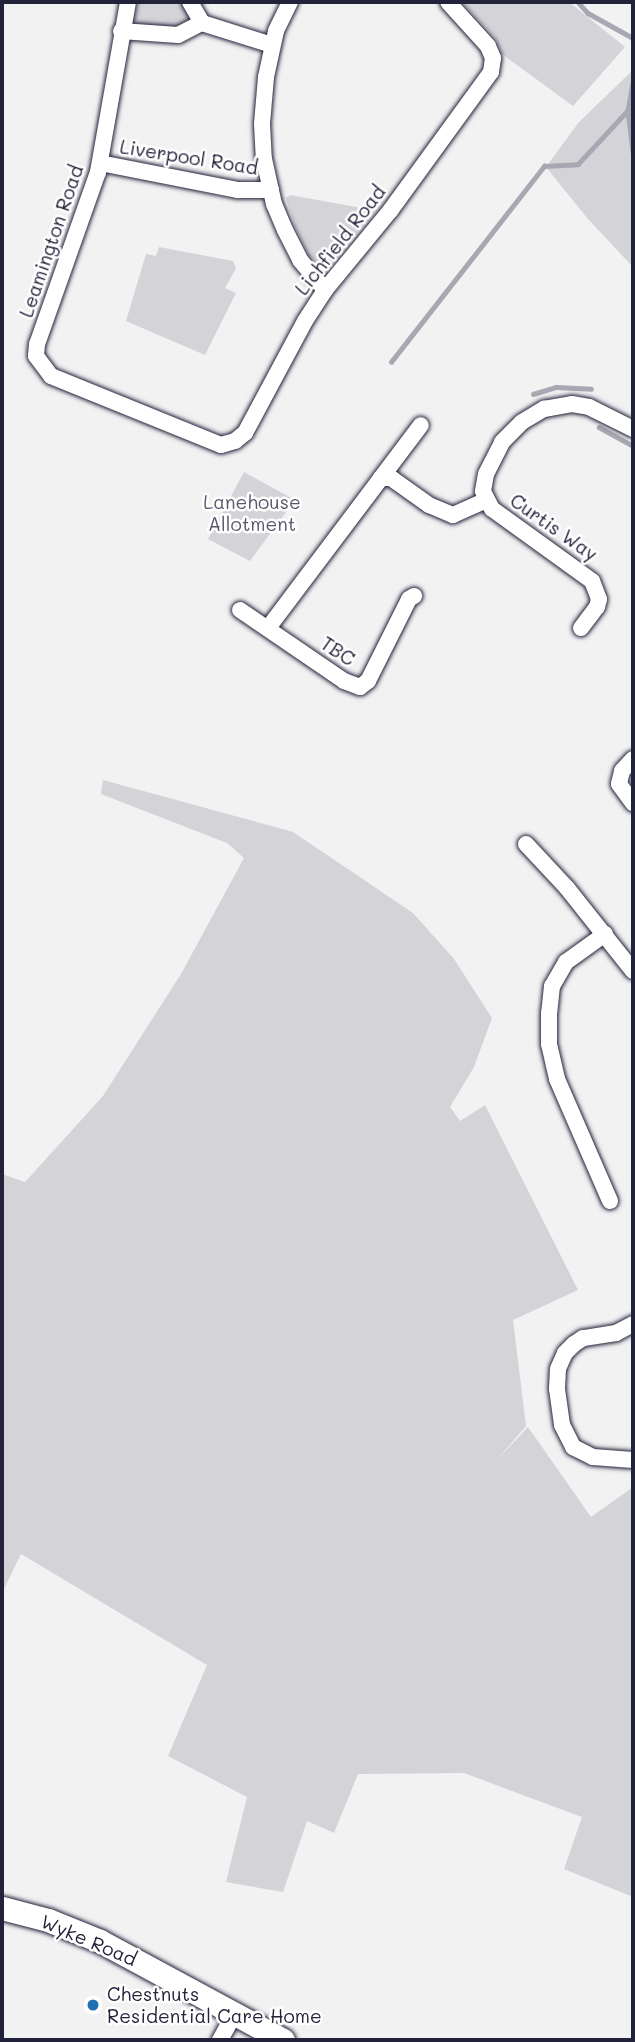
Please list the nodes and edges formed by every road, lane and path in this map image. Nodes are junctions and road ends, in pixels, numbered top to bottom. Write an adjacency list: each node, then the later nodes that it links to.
1 (128, 2): 6 (street, Leamington Road)
2 (190, 2): 5 (street)
3 (290, 2): 7 (street)
4 (448, 2): 10 (street, Lichfield Road)
5 (202, 23): 6 (street); 7 (street)
6 (121, 31): 8 (street, Leamington Road)
7 (272, 45): 9 (street)
8 (100, 163): 9 (street, Liverpool Road); 13 (street, Leamington Road)
9 (271, 190): 10 (street)
10 (325, 290): 13 (street, Lichfield Road)
11 (421, 425): 14 (street)
12 (633, 429): 15 (street, Curtis Way)
13 (235, 441)
14 (381, 478): 15 (street); 18 (street)
15 (485, 501): 19 (street, Curtis Way)
16 (414, 596): 18 (street, TBC)
17 (240, 610): 18 (street, TBC)
18 (268, 628)
19 (581, 628)
20 (633, 758): 21 (street)
21 (633, 803)
22 (526, 844): 23 (street)
23 (605, 934): 24 (street); 25 (street)
24 (633, 971)
25 (610, 1201)
26 (633, 1324): 27 (street)
27 (633, 1460)
28 (2, 1908): 29 (main road, Wyke Road)
29 (235, 2013): 30 (street); 31 (main road, Wyke Road)
30 (220, 2040)
31 (283, 2040)

